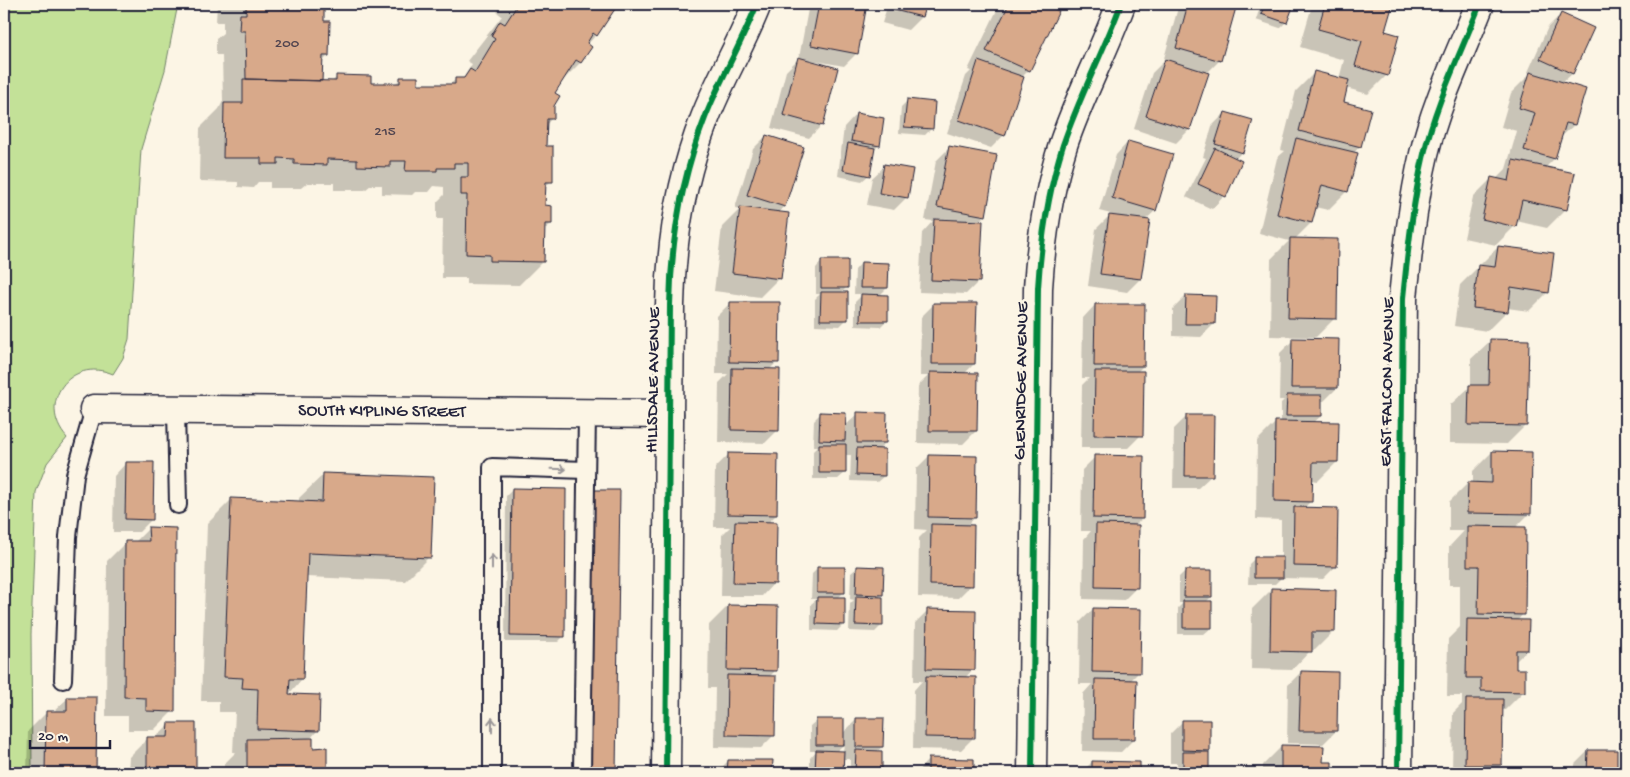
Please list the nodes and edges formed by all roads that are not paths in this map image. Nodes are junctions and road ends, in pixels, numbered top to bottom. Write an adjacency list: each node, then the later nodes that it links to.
1 (757, 4): 7 (street, HILLSDALE AVENUE)
2 (1122, 4): 14 (street, GLENRIDGE AVENUE)
3 (1480, 4): 15 (street, EAST FALCON AVENUE)
4 (94, 409): 5 (street, SOUTH KIPLING STREET); 10 (lane)
5 (176, 409): 6 (street, SOUTH KIPLING STREET); 9 (lane)
6 (587, 413): 7 (street, SOUTH KIPLING STREET); 8 (lane)
7 (669, 414): 13 (street, HILLSDALE AVENUE)
8 (586, 470): 11 (lane, one-way to 8); 12 (lane)
9 (178, 504)
10 (63, 680)
11 (492, 773)
12 (582, 773)
13 (666, 773)
14 (1032, 773)
15 (1398, 773)

